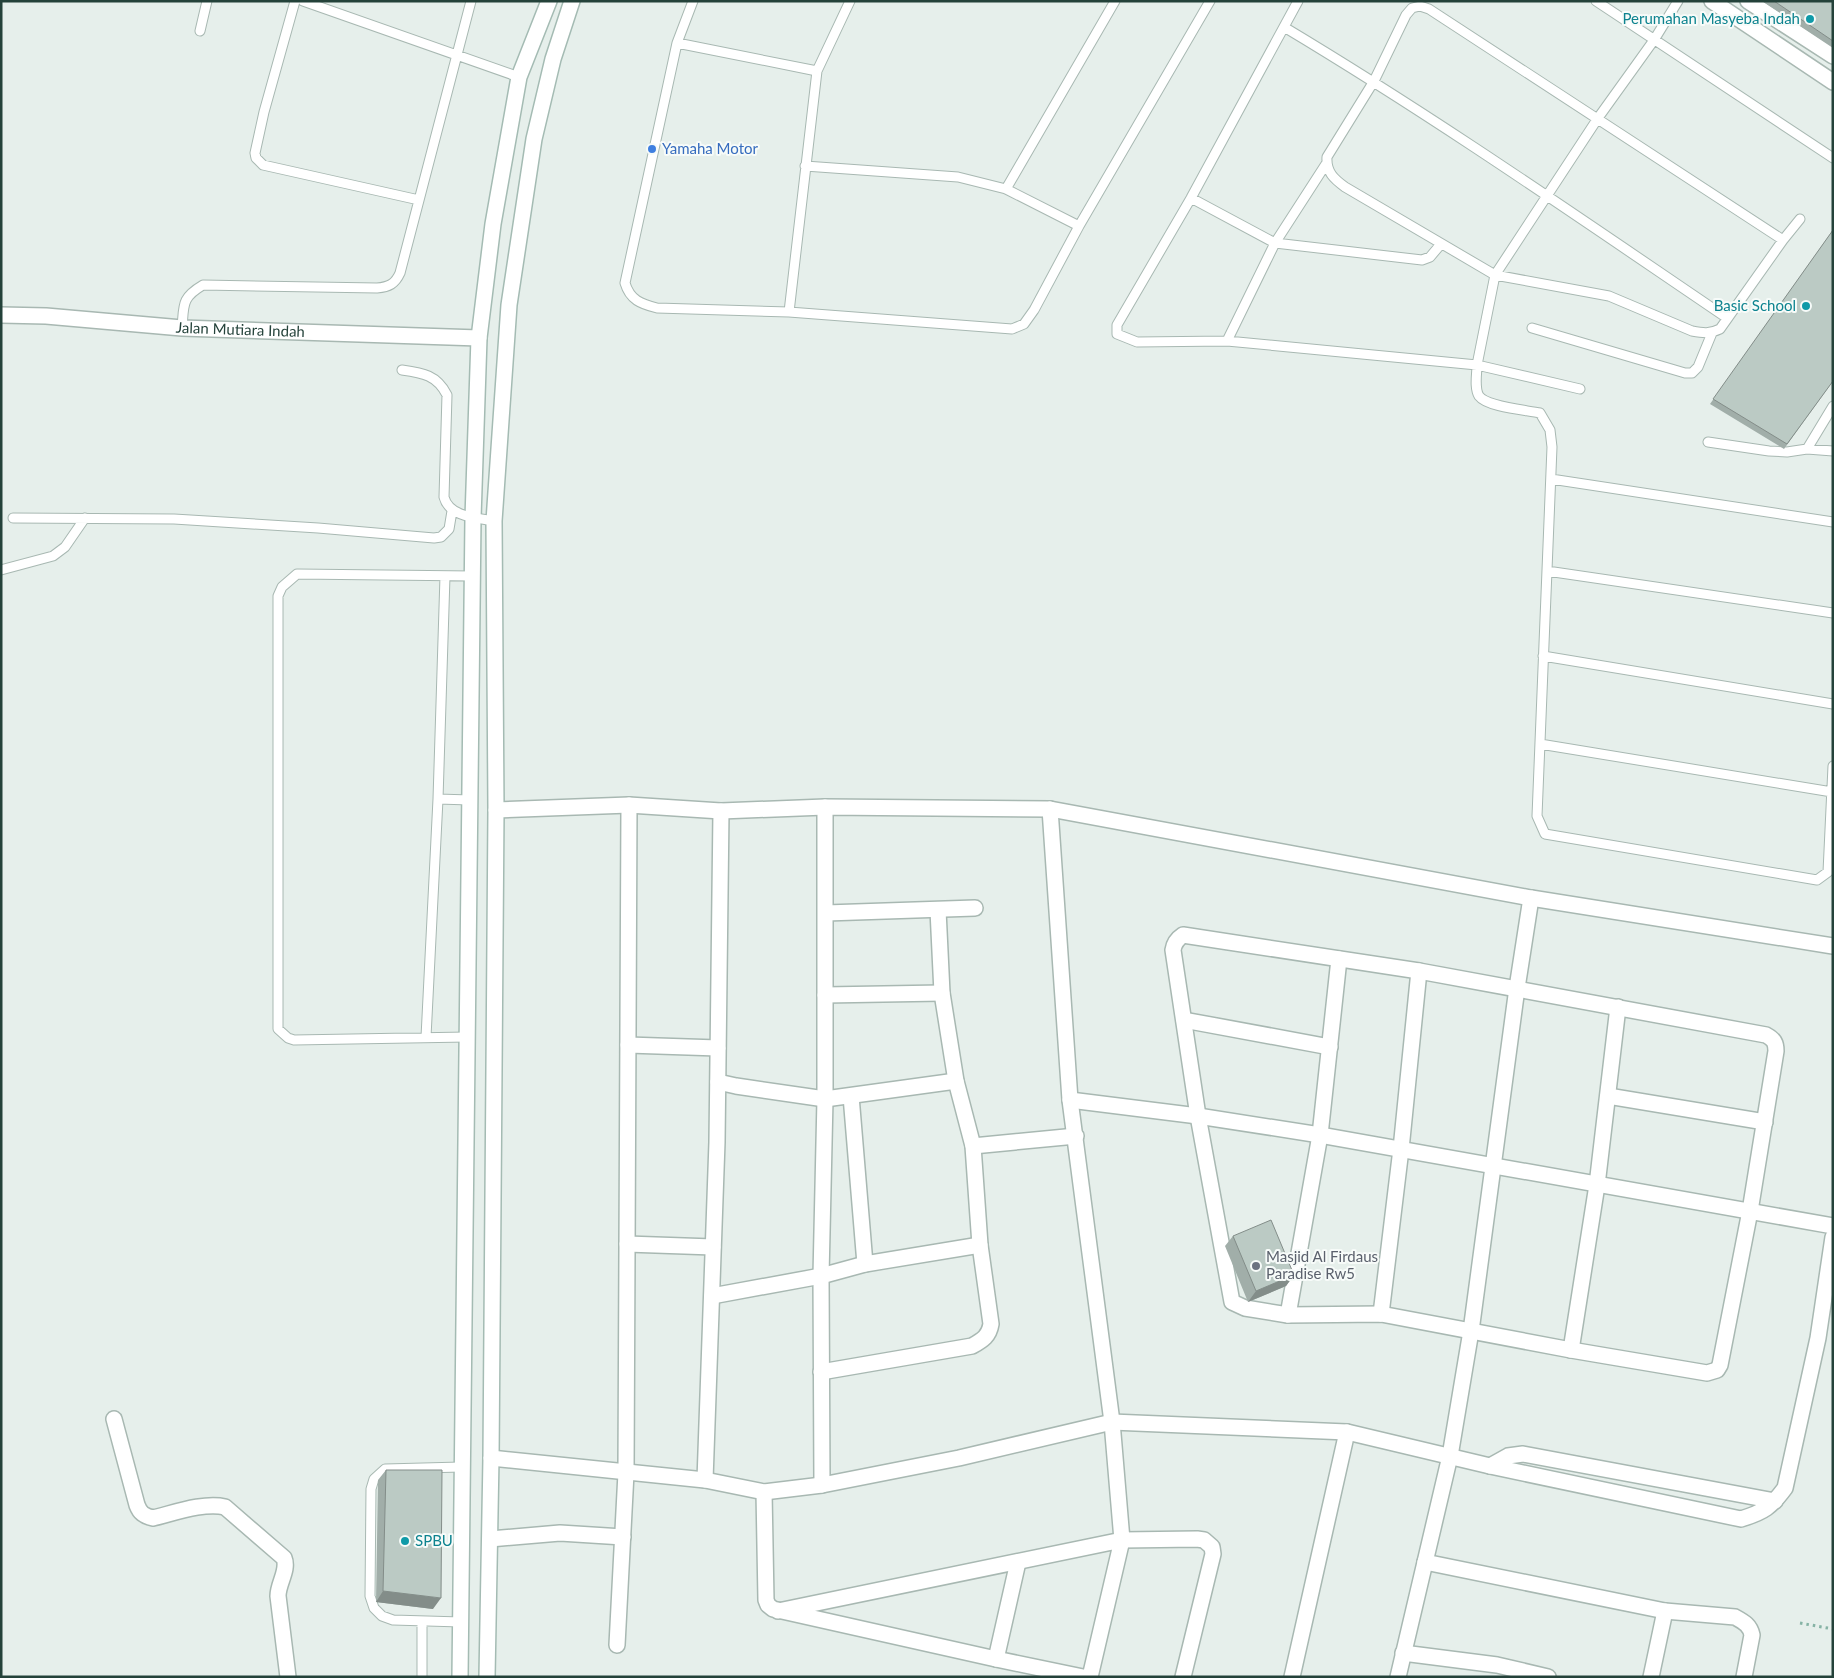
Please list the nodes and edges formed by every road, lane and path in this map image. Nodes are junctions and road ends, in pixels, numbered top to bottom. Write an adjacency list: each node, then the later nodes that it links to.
1 (207, 1): 17 (lane)
2 (295, 1): 35 (lane)
3 (303, 1): 20 (lane)
4 (471, 1): 20 (lane)
5 (549, 1): 23 (street)
6 (572, 1): 28 (street)
7 (693, 1): 19 (lane)
8 (850, 1): 22 (lane)
9 (1115, 1): 32 (lane)
10 (1210, 1): 37 (lane)
11 (1298, 1): 16 (lane)
12 (1596, 1): 18 (lane)
13 (1678, 1): 18 (lane)
14 (1712, 1): 25 (street)
15 (1748, 1): 21 (street)
16 (1284, 28): 24 (lane); 34 (lane)
17 (200, 31)
18 (1654, 40): 26 (lane); 29 (lane)
19 (677, 43): 22 (lane); 42 (lane)
20 (458, 56): 23 (lane); 35 (lane)
21 (1833, 56)
22 (816, 71): 31 (lane)
23 (519, 78): 27 (street)
24 (1374, 81): 26 (lane); 30 (lane); 33 (lane)
25 (1833, 82)
26 (1598, 118): 33 (lane); 38 (lane)
27 (508, 134): 28 (street); 48 (street)
28 (534, 139): 62 (street)
29 (1833, 158)
30 (1326, 164): 39 (lane); 40 (lane)
31 (805, 166): 32 (lane); 42 (lane)
32 (1006, 189): 37 (lane)
33 (1548, 196): 41 (lane); 44 (lane)
34 (1192, 198): 39 (lane); 49 (lane)
35 (419, 200): 45 (lane)
36 (1800, 219): 38 (lane)
37 (1079, 226): 42 (lane)
38 (1783, 240): 44 (lane)
39 (1275, 243): 40 (lane); 49 (lane)
40 (1441, 244): 41 (lane)
41 (1494, 276): 47 (lane); 50 (lane)
42 (789, 312)
43 (1, 315): 45 (street, Jalan Mutiara Indah)
44 (1727, 318): 47 (lane)
45 (182, 328): 48 (street, Jalan Mutiara Indah)
46 (1532, 328): 47 (lane)
47 (1712, 333)
48 (479, 338): 61 (street)
49 (1227, 341): 50 (lane)
50 (1477, 364): 52 (lane); 57 (lane)
51 (402, 370): 58 (lane)
52 (1580, 389)
53 (1833, 406): 55 (lane)
54 (1708, 442): 55 (lane)
55 (1807, 450): 56 (lane)
56 (1833, 451)
57 (1551, 479): 63 (lane); 65 (lane)
58 (452, 511): 60 (lane); 61 (lane)
59 (13, 518): 60 (lane)
60 (85, 518): 64 (lane)
61 (473, 518): 62 (lane); 67 (street)
62 (494, 521): 79 (street)
63 (1833, 522)
64 (1, 570)
65 (1547, 571): 68 (lane); 69 (lane)
66 (445, 576): 67 (lane); 74 (lane); 93 (lane)
67 (472, 576): 75 (street)
68 (1833, 614)
69 (1543, 656): 70 (lane); 71 (lane)
70 (1833, 704)
71 (1540, 744): 73 (lane); 73 (lane)
72 (1833, 766): 73 (lane)
73 (1832, 792)
74 (438, 799): 75 (lane); 93 (lane)
75 (470, 800): 94 (street)
76 (629, 805): 79 (street); 80 (street); 95 (street)
77 (825, 807): 78 (street); 80 (street); 84 (street)
78 (1050, 809): 81 (street); 103 (street)
79 (496, 810): 130 (street)
80 (721, 811): 97 (street)
81 (1531, 898): 85 (street); 88 (street)
82 (975, 908): 83 (street)
83 (938, 910): 84 (street); 89 (street)
84 (826, 913): 90 (street)
85 (1833, 946)
86 (1339, 959): 87 (street); 92 (street); 96 (street)
87 (1419, 971): 88 (street); 109 (street)
88 (1516, 988): 91 (street); 110 (street)
89 (942, 993): 90 (street); 98 (street)
90 (825, 995): 102 (street)
91 (1618, 1007): 101 (street); 105 (street)
92 (1184, 1020): 96 (street); 104 (street)
93 (426, 1037): 94 (lane)
94 (467, 1037): 132 (street)
95 (628, 1045): 97 (street); 115 (street)
96 (1330, 1047): 106 (street)
97 (718, 1048): 99 (street)
98 (956, 1081): 100 (street); 108 (street)
99 (718, 1082): 102 (street); 117 (street)
100 (851, 1096): 102 (street); 118 (street)
101 (1608, 1096): 105 (street); 111 (street)
102 (825, 1099): 119 (street)
103 (1070, 1100): 104 (street); 107 (street)
104 (1198, 1116): 106 (street); 122 (street)
105 (1765, 1122): 112 (street)
106 (1320, 1135): 109 (street); 122 (street)
107 (1076, 1136): 108 (street); 127 (street)
108 (973, 1146): 116 (street)
109 (1401, 1149): 110 (street); 121 (street)
110 (1494, 1165): 111 (street); 123 (street)
111 (1597, 1185): 112 (street); 124 (street)
112 (1750, 1211): 113 (street); 124 (street)
113 (1833, 1226)
114 (1833, 1237): 137 (street)
115 (627, 1244): 117 (street); 133 (street)
116 (980, 1246): 118 (street); 125 (street)
117 (713, 1247): 120 (street)
118 (865, 1264): 119 (street)
119 (821, 1276): 120 (street); 125 (street)
120 (712, 1296): 134 (street)
121 (1381, 1314): 122 (street); 123 (street)
122 (1288, 1315)
123 (1471, 1331): 124 (street); 129 (street)
124 (1571, 1350)
125 (821, 1372): 135 (street)
126 (114, 1419): 155 (street)
127 (1112, 1422): 128 (street); 135 (street); 140 (street)
128 (1347, 1432): 129 (street); 160 (street)
129 (1450, 1456): 131 (street); 142 (street)
130 (491, 1458): 133 (street); 139 (street)
131 (1490, 1466): 137 (street); 137 (street)
132 (461, 1468): 145 (lane); 146 (street)
133 (626, 1473): 134 (street); 138 (street)
134 (705, 1480): 136 (street)
135 (822, 1485): 136 (street)
136 (764, 1492): 144 (street)
137 (1776, 1501)
138 (623, 1536): 139 (street); 149 (street)
139 (490, 1539): 154 (street)
140 (1122, 1540): 141 (street); 158 (street); 159 (street)
141 (1018, 1562): 144 (street); 151 (street)
142 (1425, 1562): 143 (street); 150 (street)
143 (1665, 1611): 163 (street); 164 (street)
144 (778, 1612): 151 (street)
145 (422, 1621): 146 (lane); 156 (lane)
146 (461, 1622): 153 (street)
147 (1800, 1623): 148 (path)
148 (1833, 1629)
149 (617, 1646)
150 (1403, 1653): 152 (street); 161 (street)
151 (996, 1659): 157 (street)
152 (1495, 1671): 162 (street)
153 (460, 1675): 154 (street)
154 (487, 1675)
155 (288, 1677)
156 (422, 1677)
157 (1083, 1677)
158 (1090, 1677)
159 (1183, 1677)
160 (1292, 1677)
161 (1398, 1677)
162 (1548, 1677)
163 (1652, 1677)
164 (1744, 1677)

